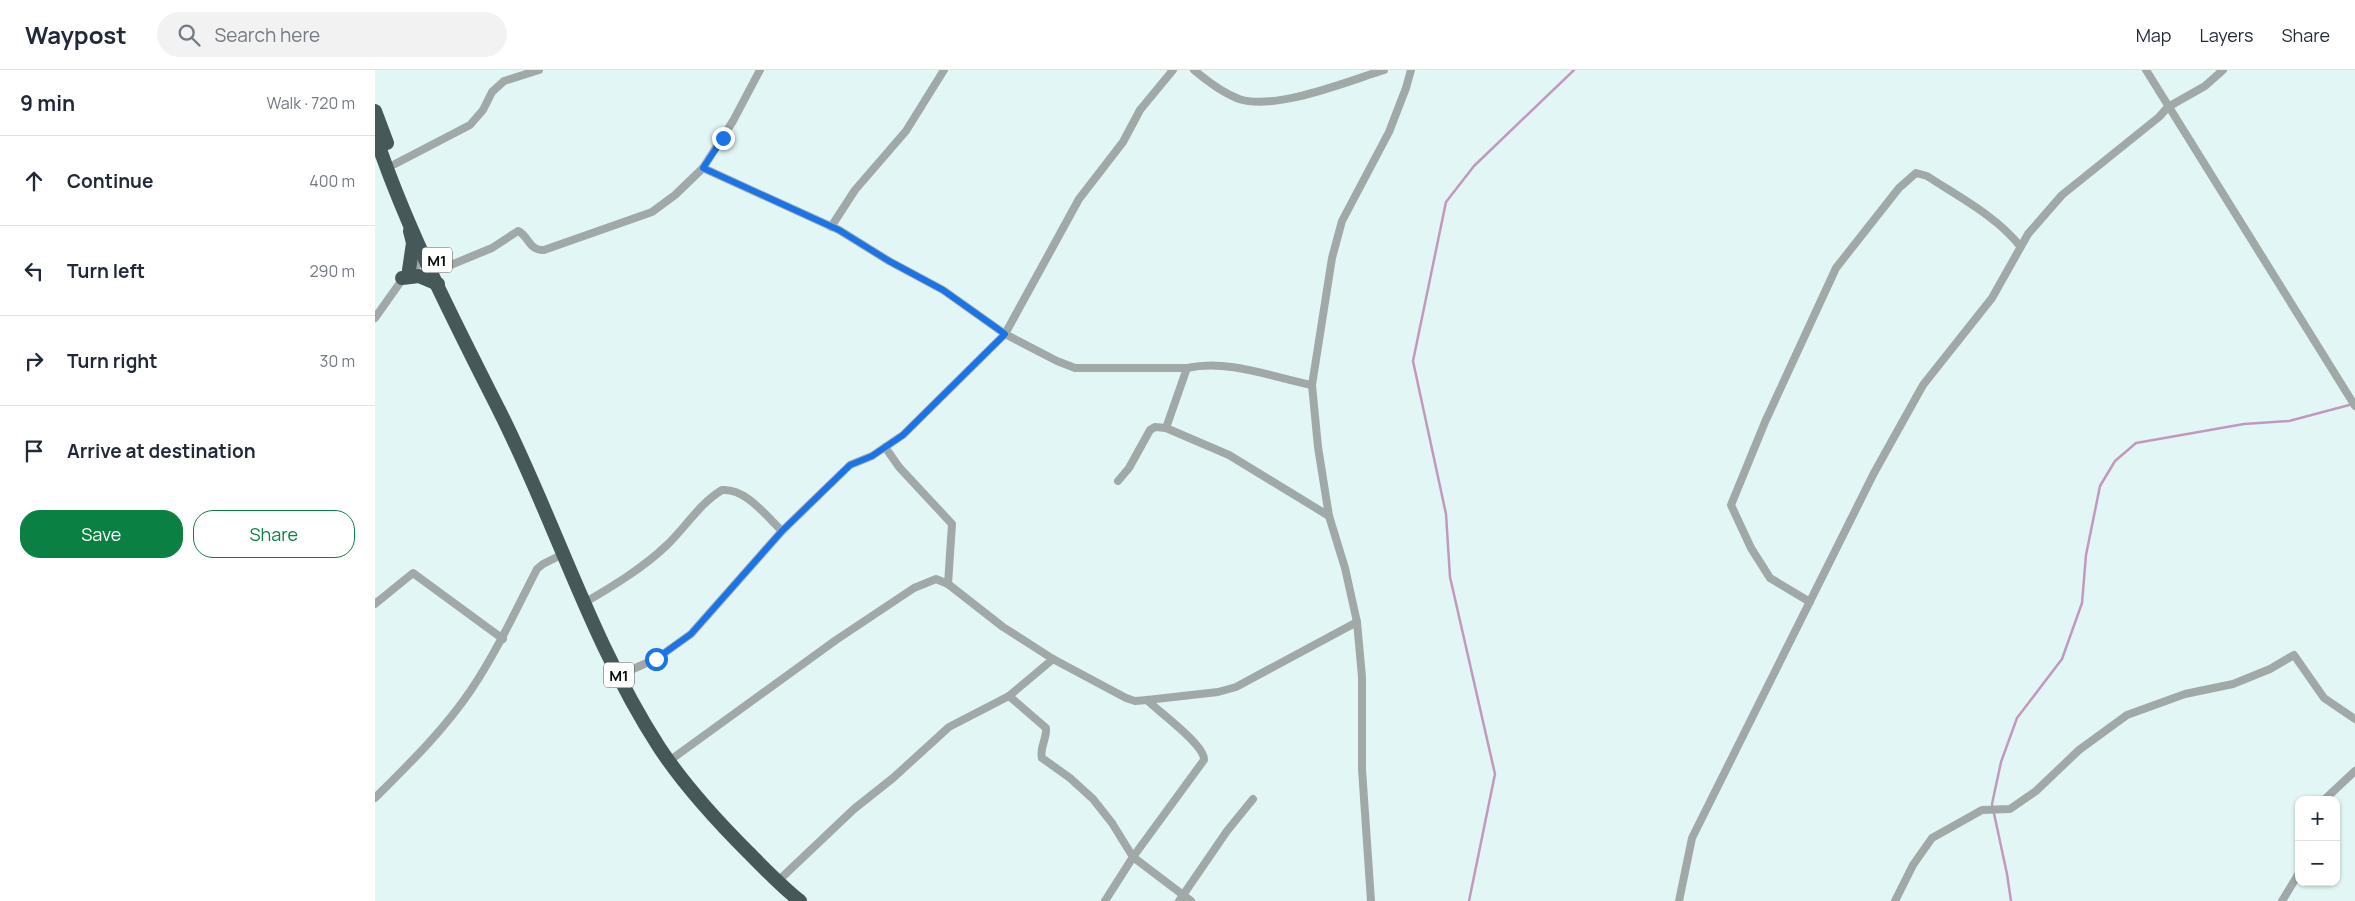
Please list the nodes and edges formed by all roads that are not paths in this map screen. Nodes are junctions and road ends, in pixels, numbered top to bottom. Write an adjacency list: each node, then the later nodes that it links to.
1 (539, 70): 13 (street)
2 (760, 70): 14 (street)
3 (944, 70): 16 (street)
4 (1173, 70): 23 (street)
5 (1194, 70): 6 (street)
6 (1384, 70)
7 (1411, 70): 25 (street)
8 (2146, 70): 10 (street)
9 (2223, 70): 10 (street)
10 (2168, 107): 17 (street); 26 (street)
11 (375, 112): 13 (highway, M1)
12 (375, 135): 15 (highway, M1)
13 (395, 164): 18 (highway, M1)
14 (703, 168): 16 (street); 19 (street)
15 (407, 214): 18 (highway, M1); 20 (highway)
16 (831, 227): 23 (street)
17 (2020, 246): 35 (street); 35 (street)
18 (431, 256): 19 (highway, M1); 20 (street); 21 (highway, M1)
19 (441, 269): 27 (highway, M1)
20 (406, 274): 21 (highway); 22 (street)
21 (438, 284): 27 (highway, M1)
22 (375, 318)
23 (1005, 334): 24 (street); 29 (street)
24 (1187, 368): 25 (street); 28 (street)
25 (1312, 385): 31 (street)
26 (2355, 406)
27 (499, 409): 33 (highway, M1)
28 (1166, 428): 30 (street); 31 (street)
29 (885, 448): 32 (street); 34 (street)
30 (1118, 481)
31 (1329, 516): 38 (street)
32 (782, 531): 36 (street); 41 (street)
33 (563, 554): 36 (highway, M1); 39 (street)
34 (948, 584): 40 (street); 45 (street)
35 (1810, 602): 58 (street)
36 (584, 603): 41 (highway, M1)
37 (375, 604): 39 (street)
38 (1357, 622): 43 (street); 57 (street)
39 (503, 639): 48 (street)
40 (1053, 659): 42 (street); 43 (street)
41 (619, 676): 45 (highway, M1)
42 (1009, 696): 50 (street); 52 (street)
43 (1147, 700): 50 (street)
44 (2355, 720): 59 (street)
45 (669, 761): 52 (highway, M1)
46 (2355, 771): 47 (street)
47 (2329, 796)
48 (375, 798)
49 (1253, 799): 53 (street)
50 (1133, 857): 53 (street); 55 (street)
51 (2295, 880): 60 (street)
52 (777, 882): 54 (highway, M1)
53 (1181, 898): 56 (street)
54 (800, 901)
55 (1105, 901)
56 (1191, 901)
57 (1371, 901)
58 (1679, 901)
59 (1895, 901)
60 (2282, 901)

